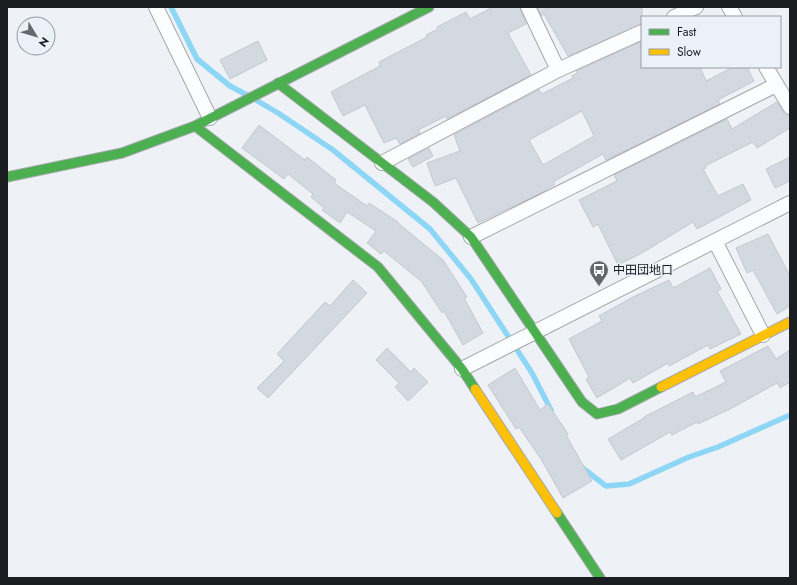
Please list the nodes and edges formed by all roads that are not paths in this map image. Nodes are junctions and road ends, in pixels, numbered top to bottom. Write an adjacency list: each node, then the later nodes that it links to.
1 (156, 7): 14 (street)
2 (429, 7): 11 (street)
3 (528, 7): 10 (street)
4 (696, 7): 6 (street)
5 (729, 7): 7 (street)
6 (676, 16)
7 (735, 16)
8 (641, 32): 10 (street)
9 (767, 68): 12 (street)
10 (558, 70): 16 (street)
11 (278, 83): 14 (street); 16 (street)
12 (776, 84): 13 (street); 19 (street)
13 (790, 107)
14 (210, 118): 15 (street)
15 (195, 126): 17 (street); 24 (street)
16 (382, 163): 19 (street)
17 (7, 177)
18 (790, 203): 20 (street)
19 (471, 237): 22 (street)
20 (715, 241): 22 (street); 23 (street)
21 (790, 322): 23 (street)
22 (535, 332): 23 (street); 24 (street)
23 (763, 335)
24 (462, 369): 25 (street)
25 (600, 578)

